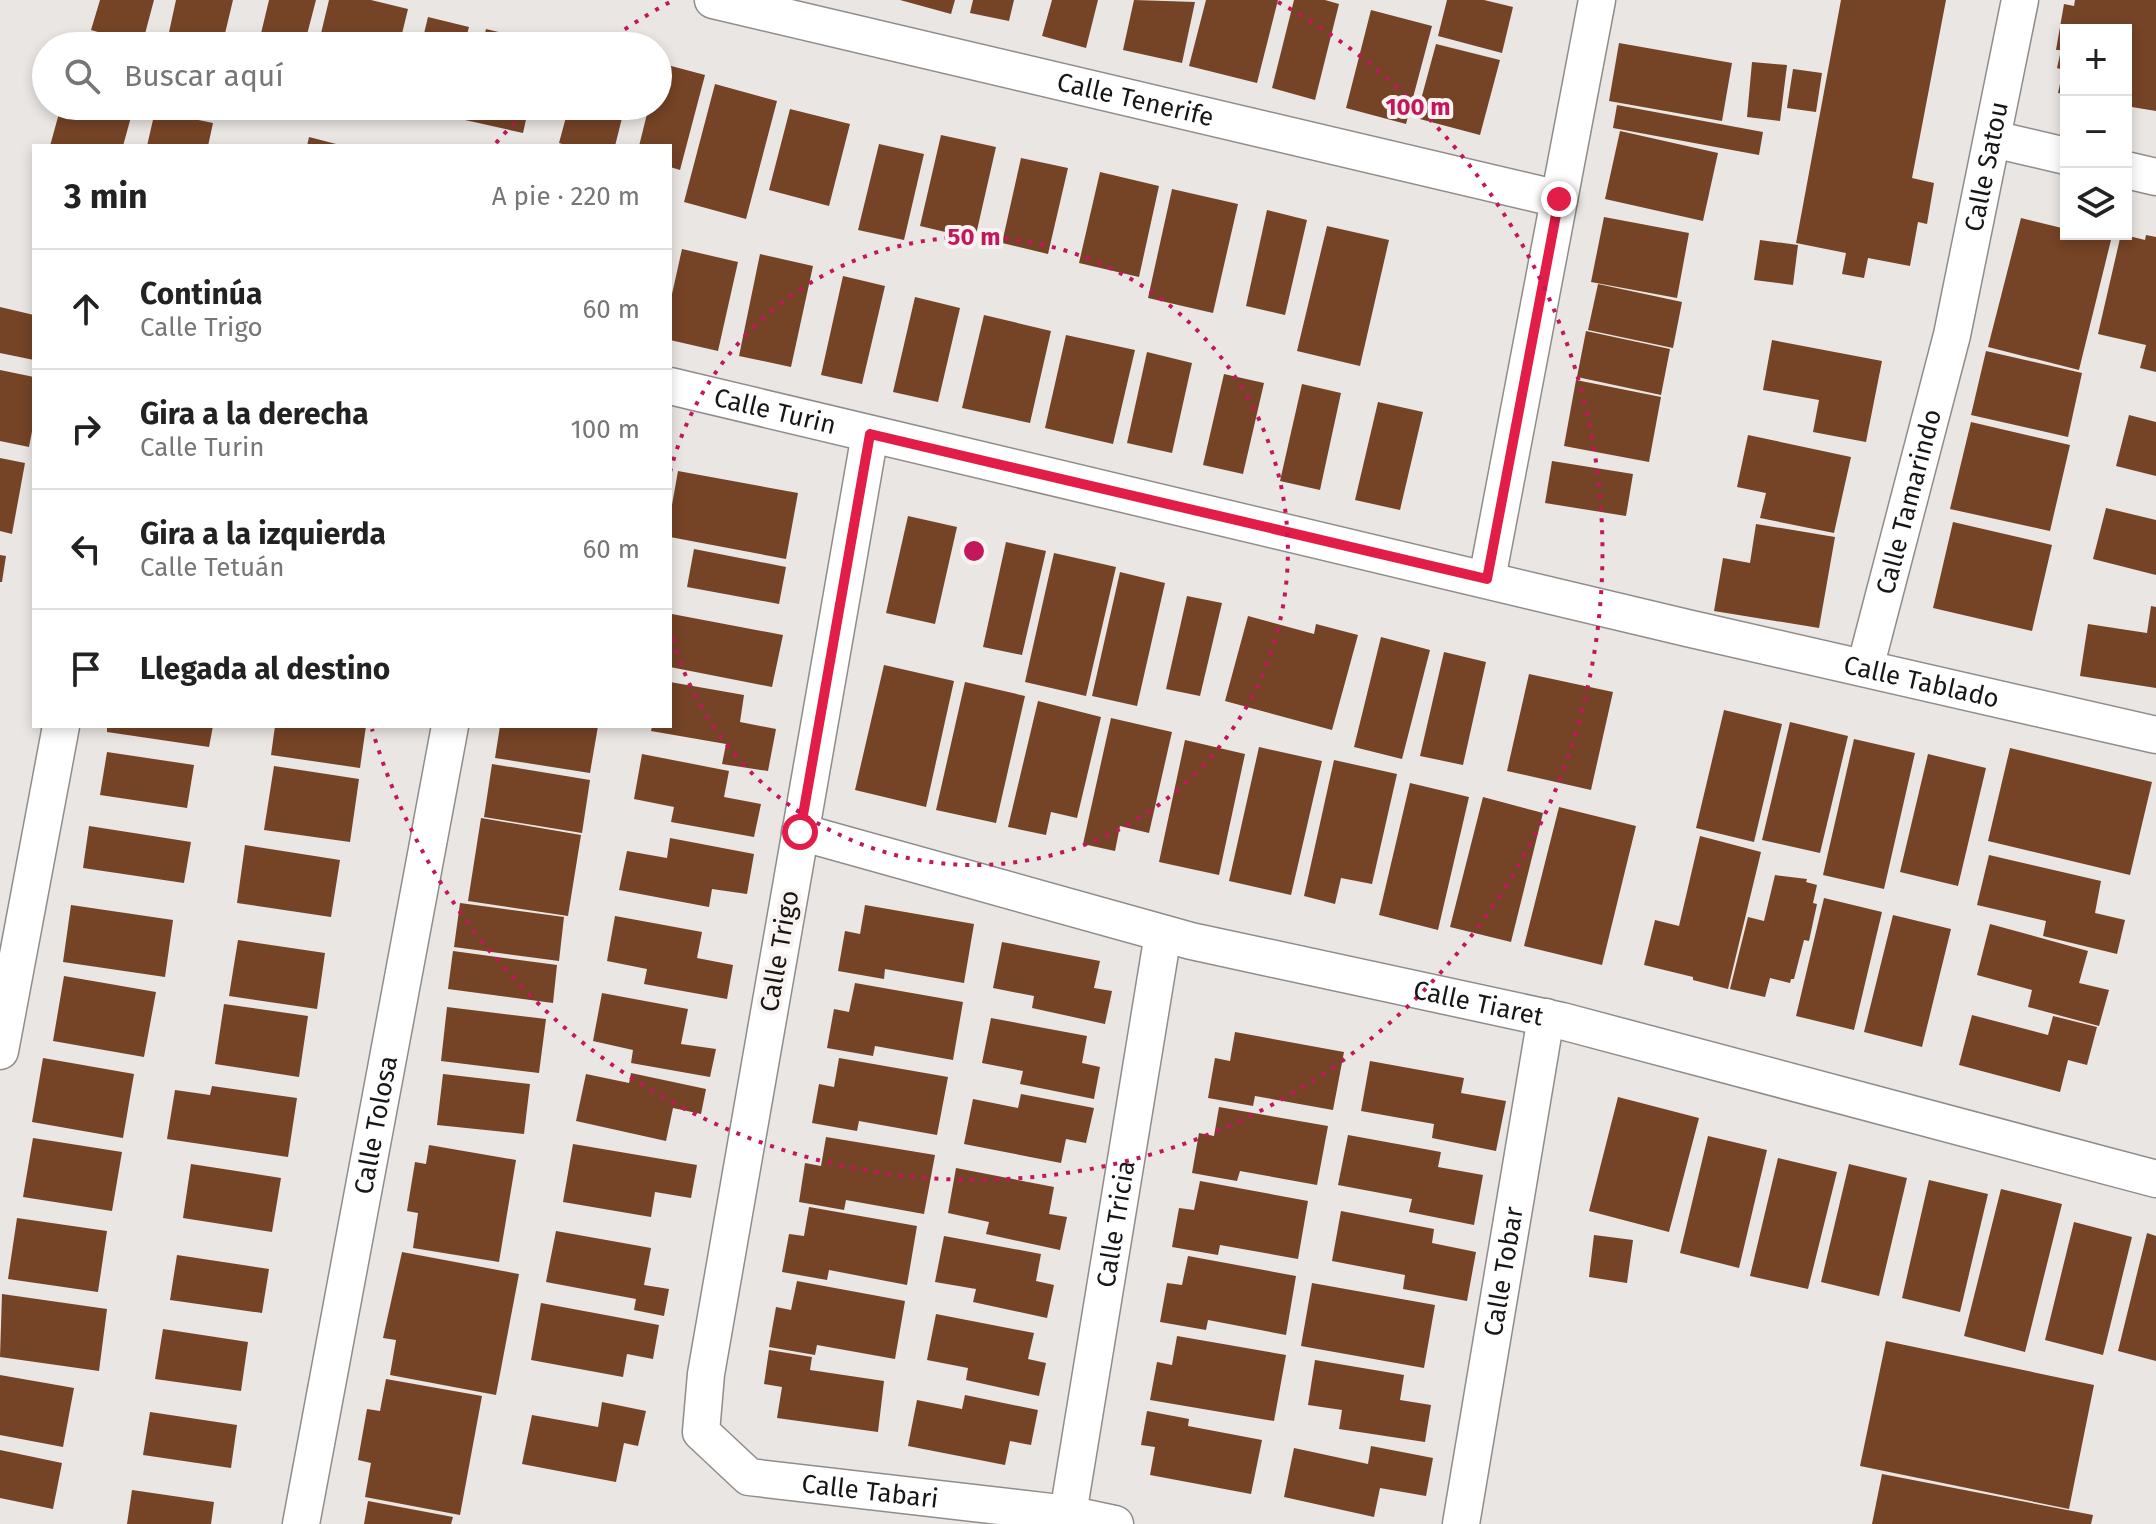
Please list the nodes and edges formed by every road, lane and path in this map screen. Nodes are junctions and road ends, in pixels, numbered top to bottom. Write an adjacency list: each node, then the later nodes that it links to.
1 (713, 0): 8 (street, Calle Tenerife)
2 (1597, 0): 8 (street)
3 (2020, 0): 4 (street, Calle Satou)
4 (1993, 139): 5 (street); 9 (street, Calle Satou)
5 (2060, 155)
6 (2132, 171): 7 (street)
7 (2156, 177)
8 (1559, 199): 12 (street)
9 (1952, 335): 14 (street, Calle Tamarindo)
10 (672, 386): 11 (street, Calle Turin)
11 (870, 434): 12 (street, Calle Turin); 18 (street, Calle Trigo)
12 (1487, 579): 13 (street, Calle Turin)
13 (1687, 628): 14 (street, Calle Tablado)
14 (1865, 668): 17 (street, Calle Tablado)
15 (61, 728): 21 (street)
16 (450, 728): 25 (street, Calle Tolosa)
17 (2156, 735)
18 (800, 832): 19 (street, Calle Tiaret); 23 (street, Calle Trigo)
19 (1163, 934): 20 (street, Calle Tiaret); 24 (street, Calle Tricia)
20 (1546, 1017): 22 (street, Calle Tiaret); 27 (street, Calle Tobar)
21 (0, 1051)
22 (2156, 1179)
23 (706, 1374): 24 (street, Calle Tabari)
24 (1068, 1514): 26 (street, Calle Tabari)
25 (301, 1524)
26 (1115, 1524)
27 (1461, 1524)

